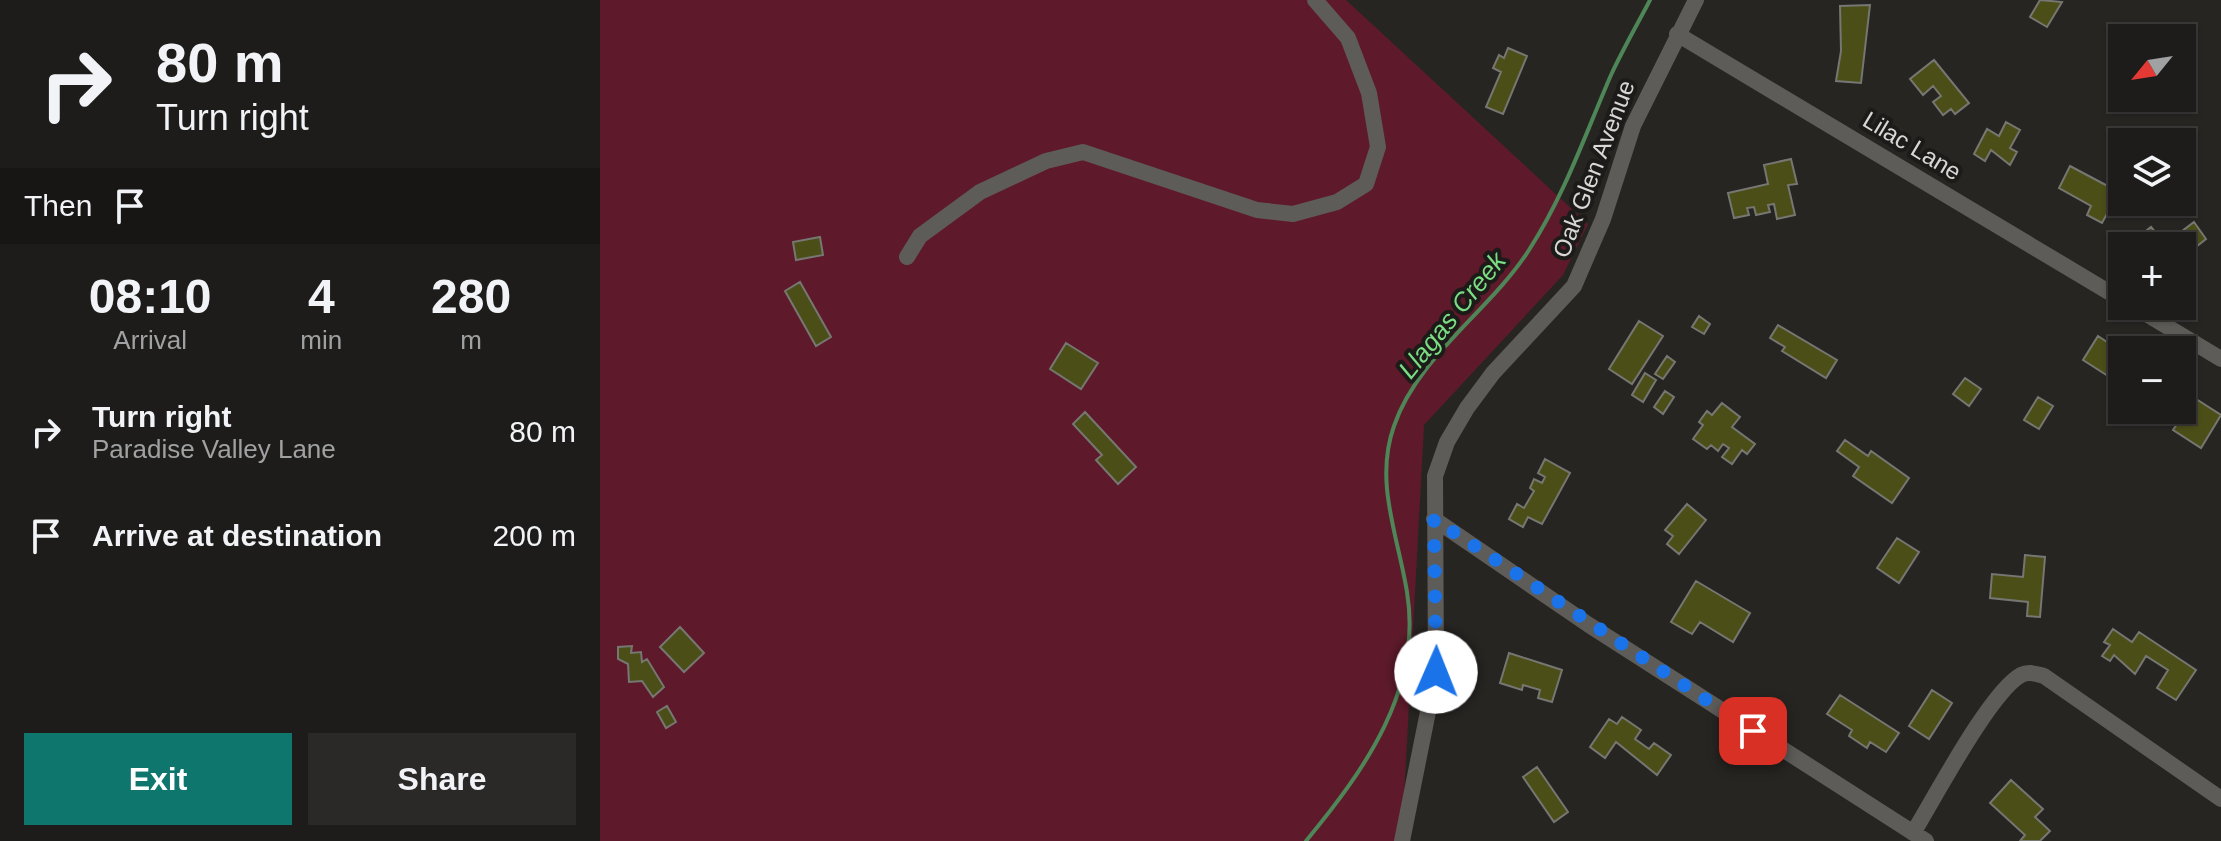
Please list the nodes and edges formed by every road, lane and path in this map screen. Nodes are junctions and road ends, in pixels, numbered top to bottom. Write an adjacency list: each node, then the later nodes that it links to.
1 (1315, 0): 4 (street)
2 (1696, 0): 3 (street, Oak Glen Avenue)
3 (1677, 34): 5 (street, Lilac Lane); 8 (street, Oak Glen Avenue)
4 (907, 257)
5 (2108, 292)
6 (2156, 320): 7 (street)
7 (2221, 359)
8 (1434, 519): 10 (street); 11 (street, Oak Glen Avenue)
9 (2221, 799): 10 (street)
10 (1919, 837)
11 (1402, 841)

